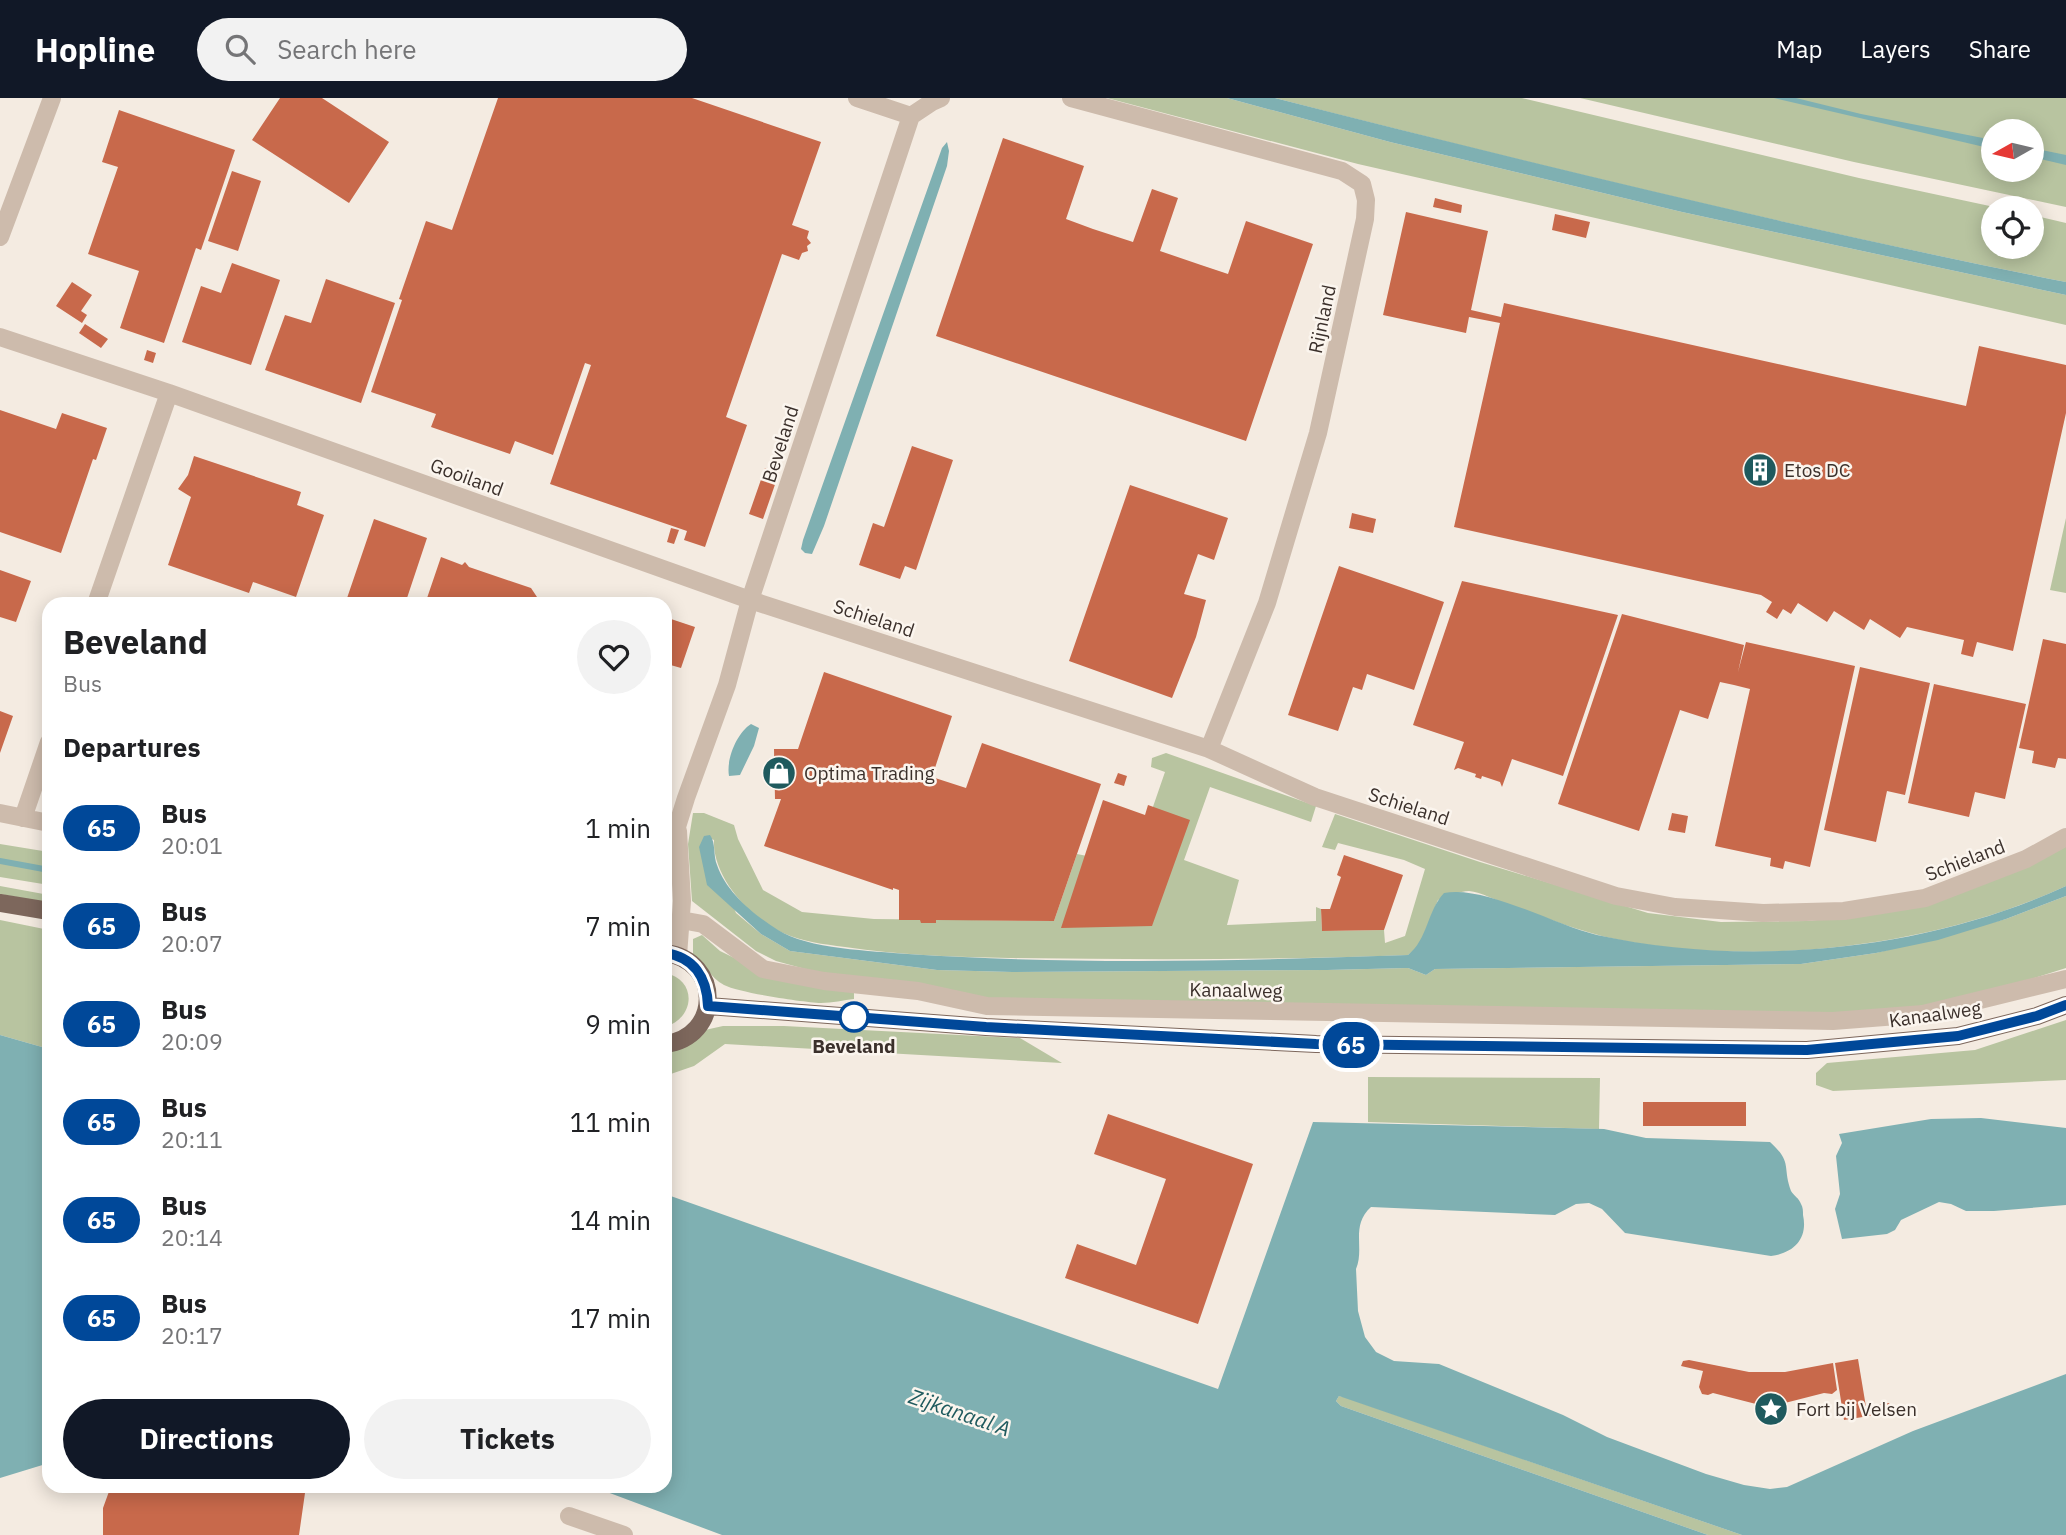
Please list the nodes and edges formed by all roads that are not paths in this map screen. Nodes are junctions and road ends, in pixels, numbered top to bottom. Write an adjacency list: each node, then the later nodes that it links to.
1 (52, 98): 6 (street)
2 (857, 98): 5 (street)
3 (941, 98): 5 (street)
4 (1071, 98): 11 (street, Rijnland)
5 (911, 116): 10 (street, Beveland)
6 (0, 237)
7 (0, 337): 8 (street, Gooiland)
8 (169, 393): 9 (street); 10 (street, Gooiland)
9 (98, 597)
10 (750, 600): 11 (street, Schieland); 16 (street, Beveland)
11 (1209, 749): 17 (street, Schieland)
12 (42, 762): 14 (street)
13 (0, 813): 14 (street)
14 (23, 818): 15 (street)
15 (42, 822)
16 (677, 824): 18 (street, Beveland); 21 (street, Beveland)
17 (2066, 837)
18 (672, 841)
19 (0, 903): 20 (main road)
20 (42, 910)
21 (681, 920): 22 (street, Beveland); 26 (street, Kanaalweg)
22 (672, 955): 25 (main road)
23 (2066, 979): 26 (street, Kanaalweg)
24 (2066, 1005): 28 (main road, Kanaalweg)
25 (708, 1006): 27 (main road); 28 (main road, Kanaalweg)
26 (1809, 1021): 28 (street)
27 (672, 1043)
28 (1807, 1050)
29 (569, 1516): 30 (street)
30 (624, 1535)

